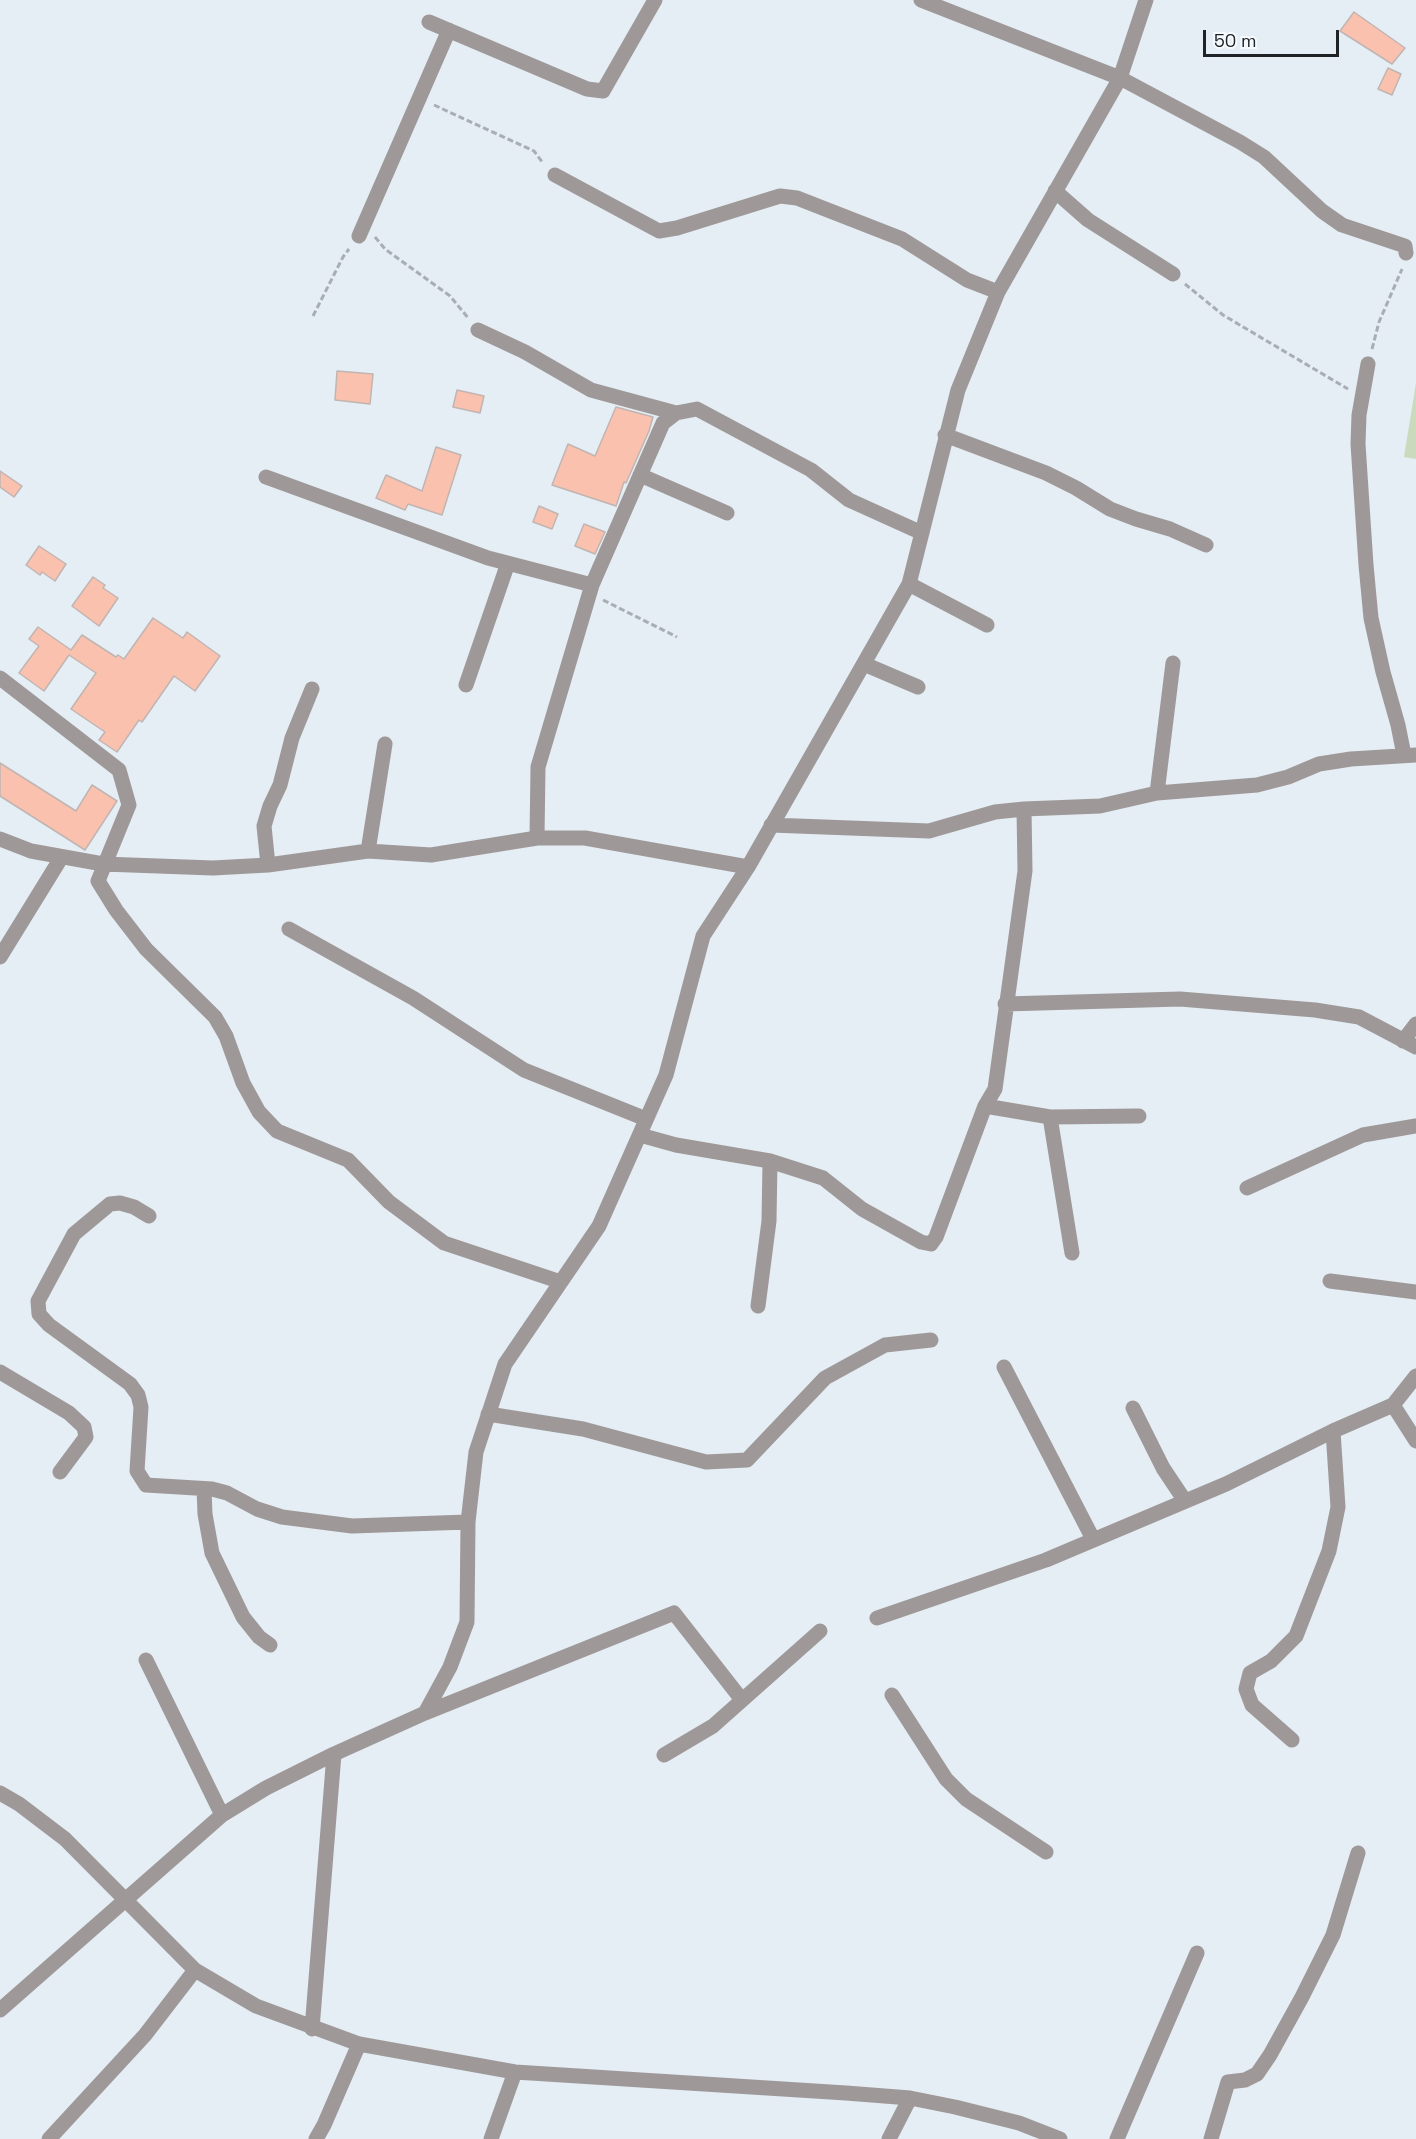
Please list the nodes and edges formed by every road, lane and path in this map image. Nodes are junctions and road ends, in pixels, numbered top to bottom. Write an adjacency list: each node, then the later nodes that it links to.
1 (655, 0): 5 (street)
2 (921, 0): 6 (street)
3 (1146, 0): 6 (street)
4 (429, 22): 5 (street)
5 (449, 30): 7 (street)
6 (1120, 78): 9 (street); 11 (street)
7 (419, 98): 8 (path); 10 (street)
8 (555, 175): 13 (street)
9 (1055, 191): 12 (street); 13 (street)
10 (361, 230): 14 (path); 15 (path)
11 (1406, 253): 16 (path)
12 (1173, 274): 17 (path)
13 (998, 292): 19 (street)
14 (313, 316)
15 (478, 330): 18 (street)
16 (1368, 364): 17 (street)
17 (1362, 398): 37 (street)
18 (676, 412): 20 (street); 23 (street)
19 (945, 435): 23 (street); 24 (street)
20 (640, 476): 22 (street); 27 (street)
21 (266, 477): 25 (street)
22 (727, 513)
23 (922, 533): 26 (street)
24 (1206, 545)
25 (508, 563): 27 (street); 33 (street)
26 (909, 584): 28 (street); 31 (street)
27 (591, 589): 29 (path); 41 (street)
28 (987, 625)
29 (677, 637)
30 (1173, 663): 38 (street)
31 (864, 664): 34 (street); 40 (street)
32 (0, 678): 45 (street)
33 (466, 685)
34 (918, 687)
35 (312, 689): 46 (street)
36 (385, 744): 43 (street)
37 (1410, 755): 38 (street)
38 (1157, 793): 39 (street)
39 (1024, 809): 40 (street); 50 (street)
40 (771, 825): 47 (street)
41 (537, 838): 43 (street); 47 (street)
42 (0, 839): 44 (street)
43 (368, 851): 46 (street)
44 (61, 858): 45 (street); 49 (street)
45 (104, 864): 46 (street); 64 (street)
46 (268, 865)
47 (748, 867): 56 (street)
48 (289, 929): 56 (street)
49 (0, 957)
50 (1005, 1004): 52 (street); 53 (street)
51 (1416, 1024): 52 (street)
52 (1410, 1044)
53 (985, 1106): 55 (street); 59 (street)
54 (1139, 1116): 55 (street)
55 (1050, 1117): 62 (street)
56 (646, 1119): 58 (street)
57 (1416, 1126): 60 (street)
58 (640, 1134): 59 (street); 64 (street)
59 (770, 1161): 66 (street)
60 (1247, 1188)
61 (149, 1216): 77 (street)
62 (1072, 1253)
63 (1330, 1281): 65 (street)
64 (561, 1282): 73 (street)
65 (1416, 1292)
66 (758, 1306)
67 (931, 1340): 73 (street)
68 (1004, 1367): 80 (street)
69 (0, 1372): 76 (street)
70 (1416, 1376): 71 (street)
71 (1392, 1405): 74 (street); 75 (street)
72 (1133, 1408): 78 (street)
73 (488, 1414): 79 (street)
74 (1333, 1431): 78 (street); 88 (street)
75 (1416, 1441)
76 (60, 1472)
77 (204, 1489): 79 (street); 83 (street)
78 (1185, 1501): 80 (street)
79 (468, 1522): 87 (street)
80 (1093, 1539): 81 (street)
81 (877, 1618)
82 (820, 1631): 86 (street)
83 (270, 1645)
84 (146, 1660): 92 (street)
85 (892, 1695): 93 (street)
86 (742, 1700): 87 (street); 90 (street)
87 (425, 1713): 89 (street)
88 (1292, 1740)
89 (334, 1754): 92 (street); 99 (street)
90 (664, 1755)
91 (0, 1793): 95 (street)
92 (222, 1815): 95 (street)
93 (1046, 1852)
94 (1358, 1853): 109 (street)
95 (125, 1900): 97 (street); 98 (street)
96 (1197, 1953): 108 (street)
97 (195, 1970): 99 (street); 103 (street)
98 (0, 2010)
99 (312, 2029): 100 (street)
100 (359, 2044): 101 (street); 104 (street)
101 (515, 2072): 102 (street); 105 (street)
102 (910, 2098): 106 (street); 107 (street)
103 (49, 2139)
104 (316, 2139)
105 (491, 2139)
106 (889, 2139)
107 (1060, 2139)
108 (1117, 2139)
109 (1211, 2139)

